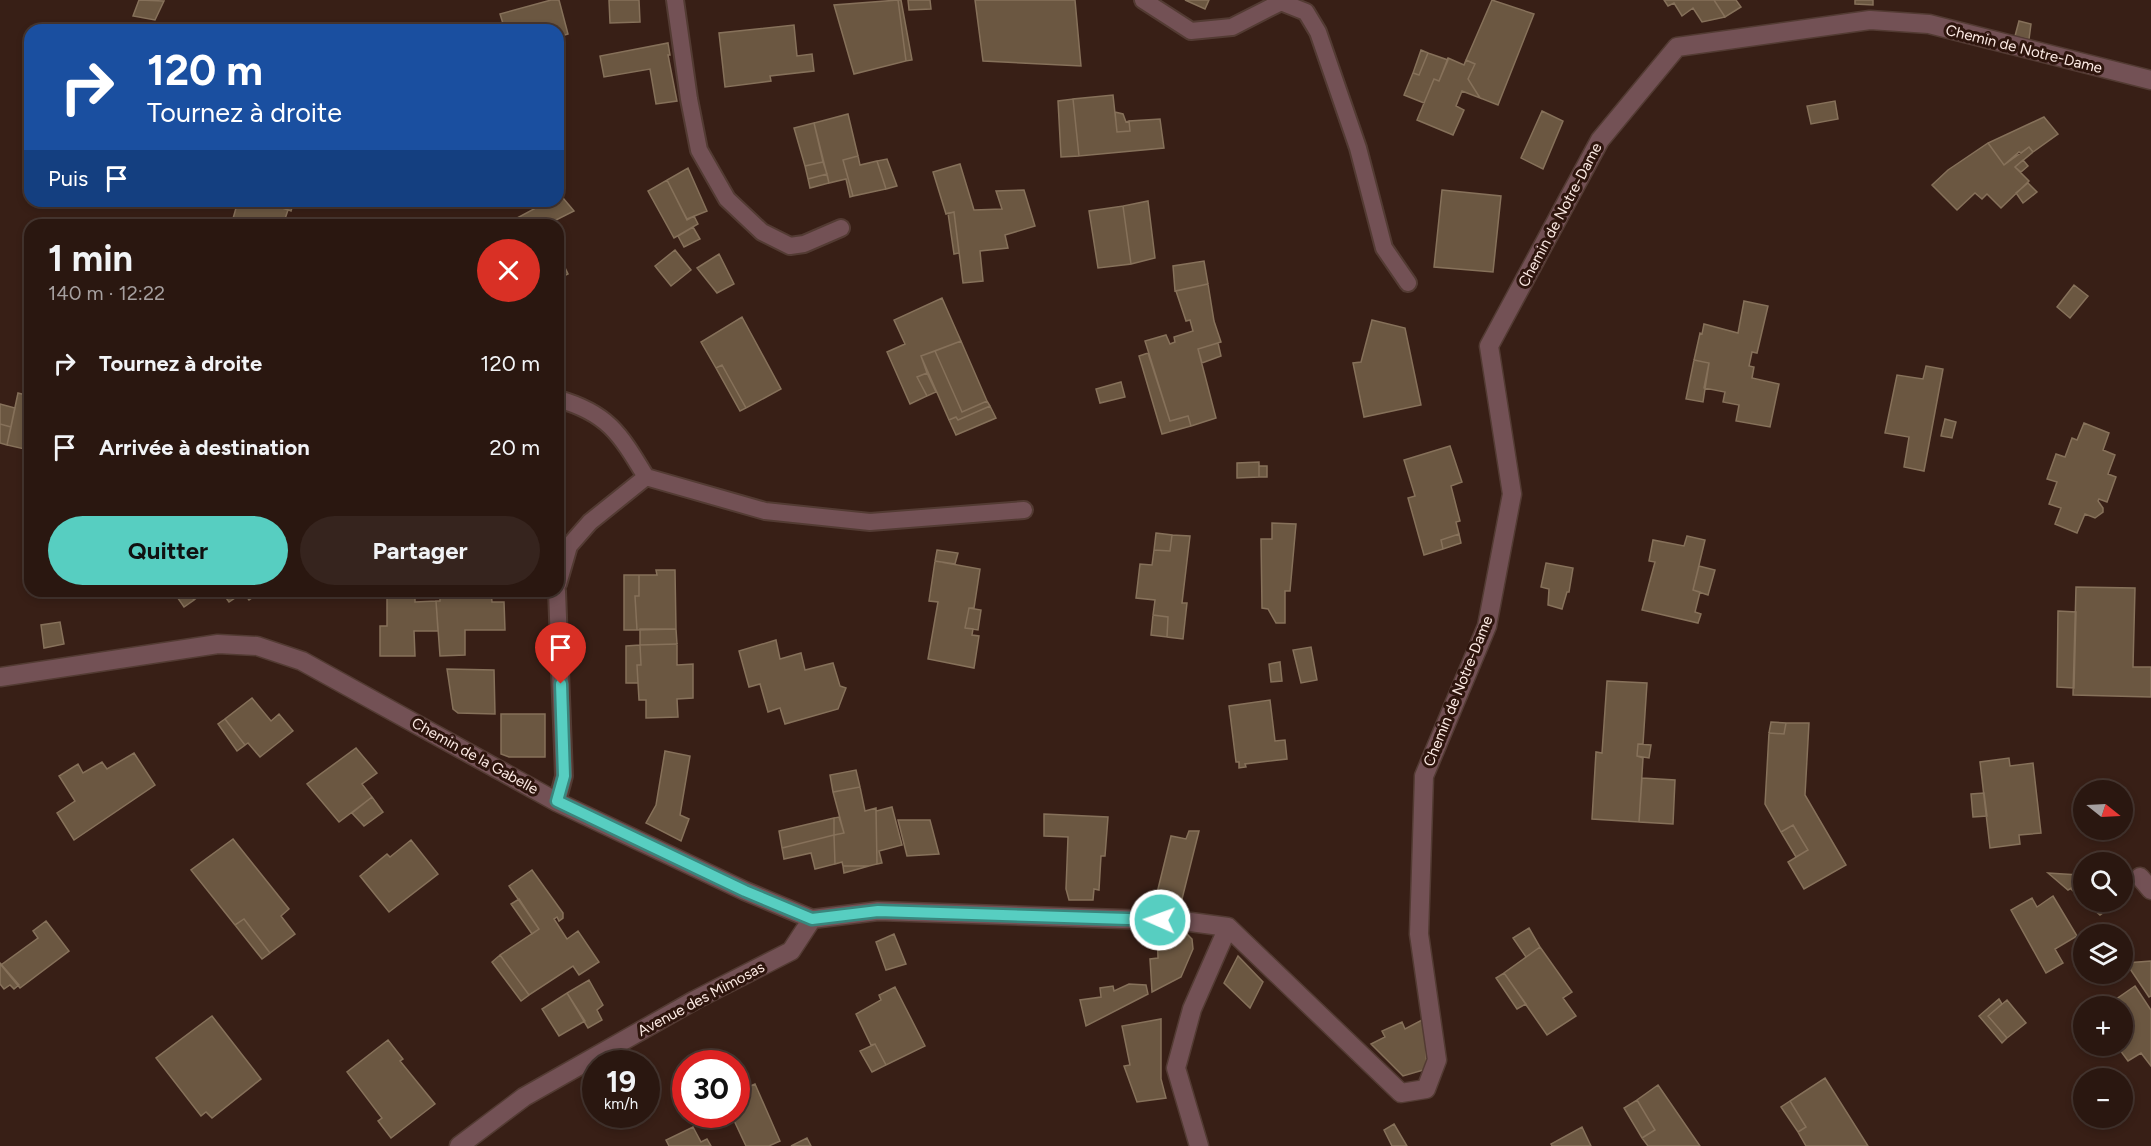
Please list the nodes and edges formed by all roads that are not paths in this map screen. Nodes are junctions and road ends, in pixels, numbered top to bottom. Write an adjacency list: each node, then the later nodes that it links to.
1 (675, 0): 4 (lane)
2 (1143, 0): 5 (lane)
3 (2151, 80): 14 (street, Chemin de Notre-Dame)
4 (841, 228)
5 (1408, 283)
6 (564, 401): 7 (lane)
7 (646, 477): 8 (lane); 9 (lane)
8 (1024, 510)
9 (564, 563)
10 (557, 597): 12 (lane)
11 (0, 677): 12 (street, Chemin de la Gabelle)
12 (557, 801): 13 (street, Chemin de la Gabelle)
13 (812, 919): 14 (street, Chemin de la Gabelle); 15 (street, Avenue des Mimosas)
14 (1228, 927): 16 (street)
15 (459, 1146)
16 (1199, 1146)

